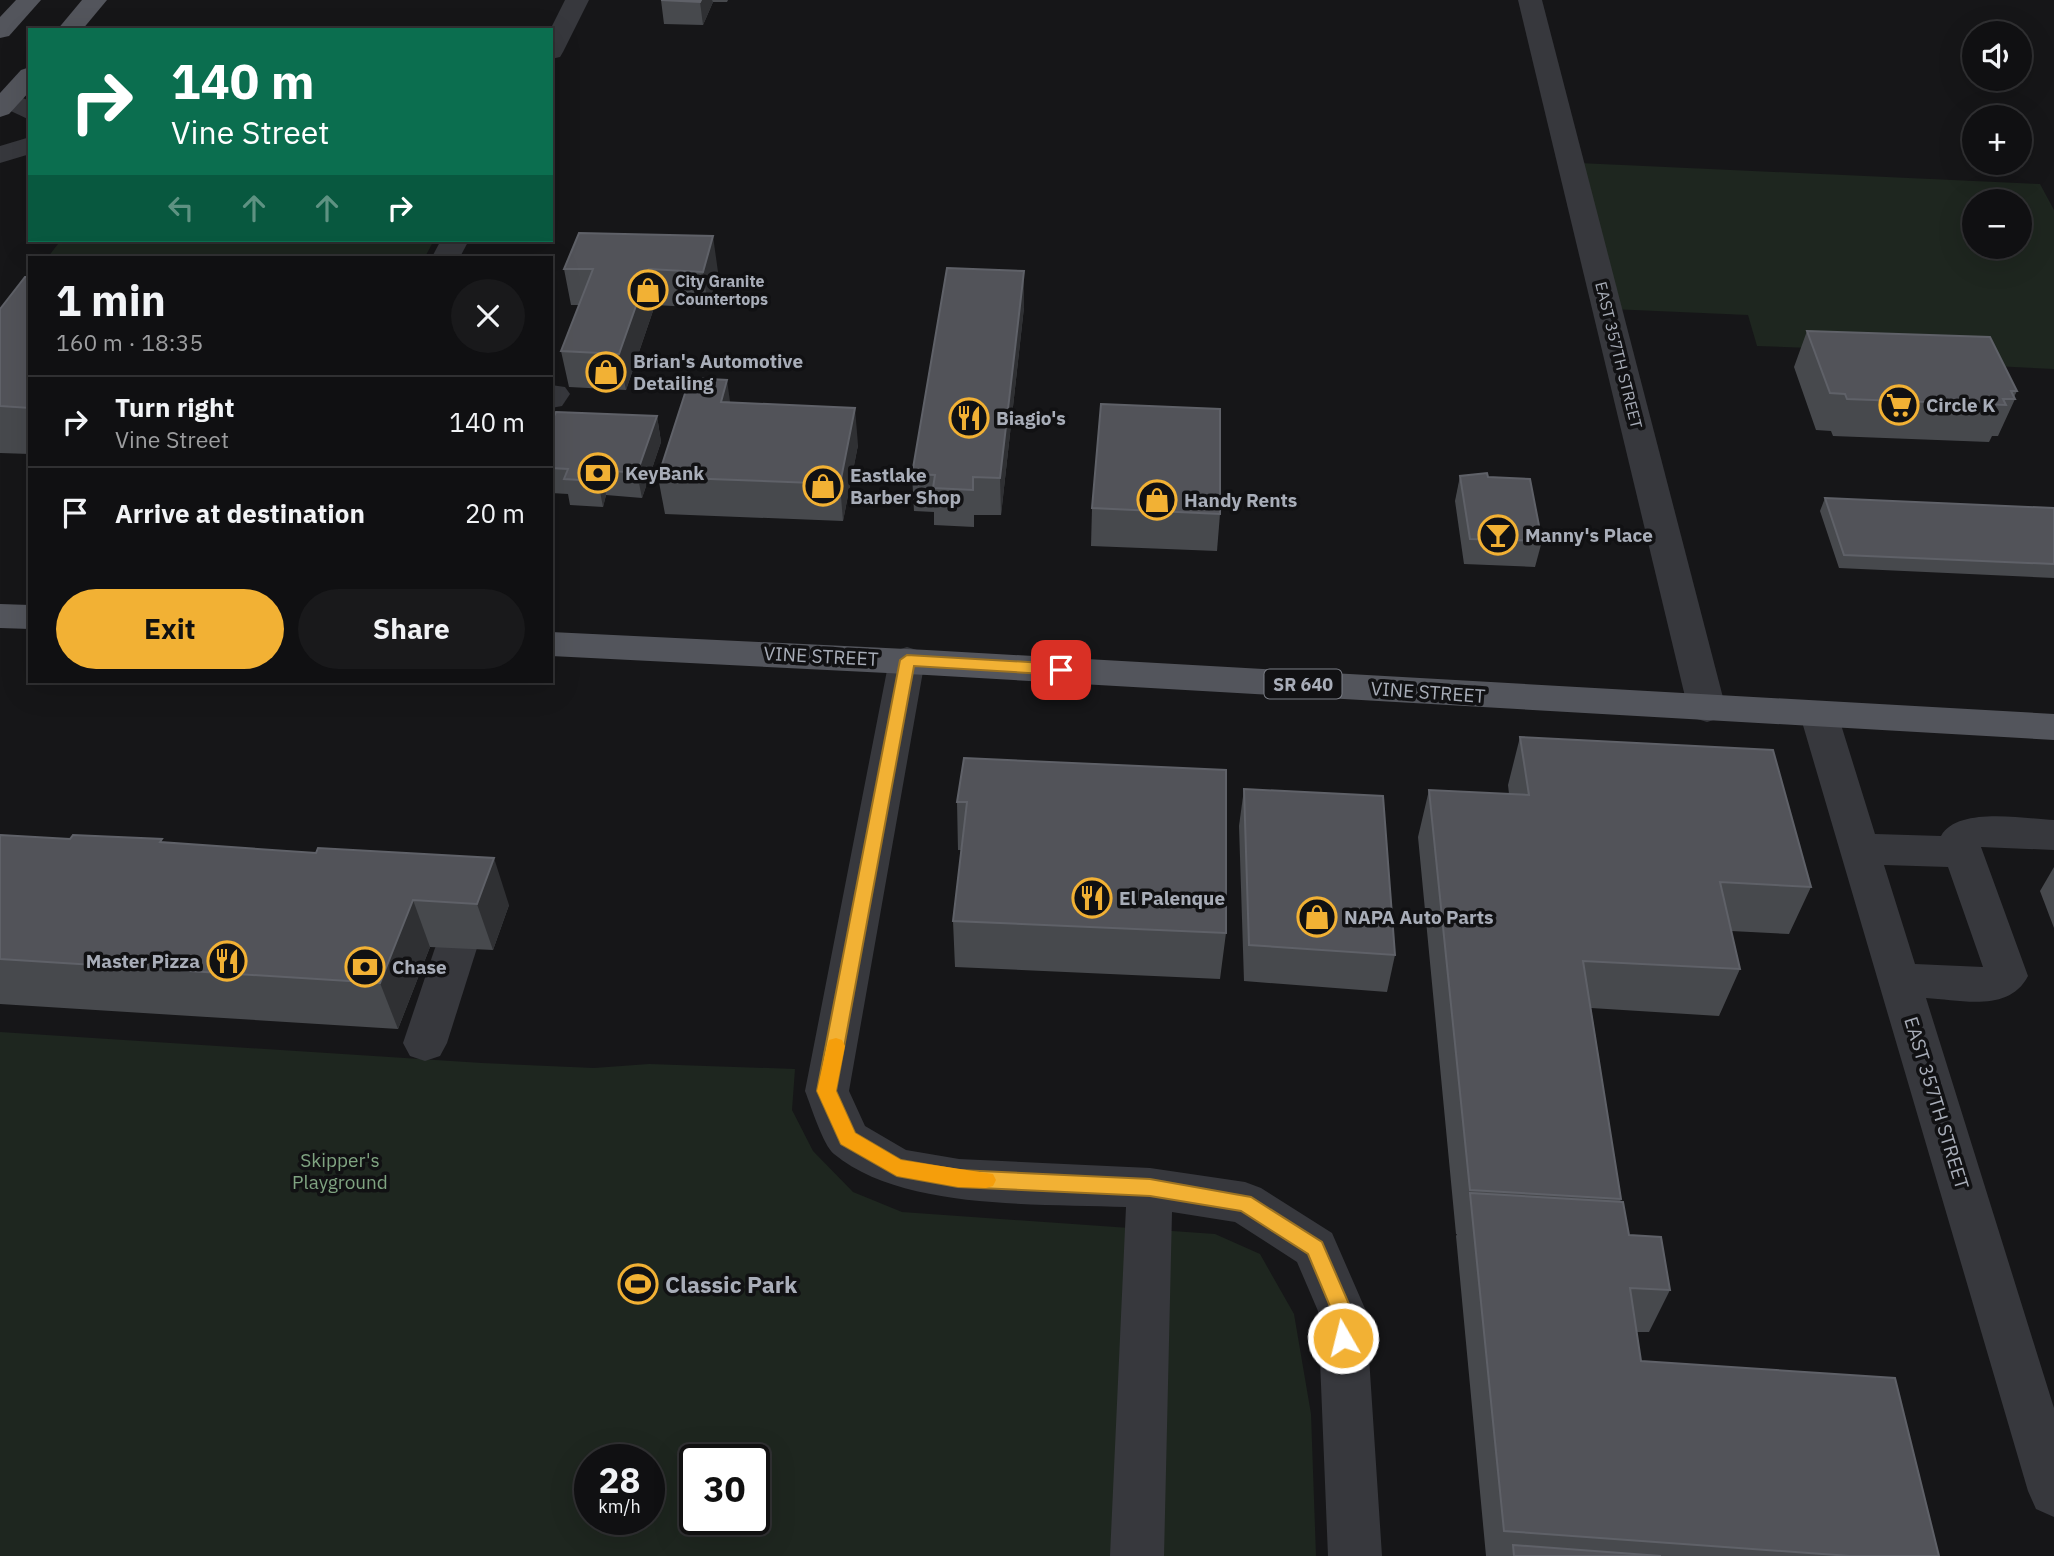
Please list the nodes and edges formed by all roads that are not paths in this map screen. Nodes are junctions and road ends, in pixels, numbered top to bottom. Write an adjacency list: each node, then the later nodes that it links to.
1 (29, 0): 6 (main road)
2 (95, 0): 5 (main road)
3 (578, 0): 7 (street)
4 (1530, 0): 16 (street, EAST 357TH STREET)
5 (71, 28)
6 (0, 31)
7 (553, 48)
8 (28, 79): 9 (main road)
9 (13, 107)
10 (28, 146): 11 (street)
11 (0, 155)
12 (0, 616): 13 (main road)
13 (28, 617)
14 (553, 644): 15 (main road, VINE STREET / SR 640)
15 (907, 660): 16 (main road, VINE STREET / SR 640); 25 (street)
16 (1707, 709): 17 (main road, VINE STREET / SR 640)
17 (1819, 715): 18 (main road, VINE STREET / SR 640); 20 (street, EAST 357TH STREET)
18 (2054, 727)
19 (2054, 835): 21 (street)
20 (1859, 849): 21 (street); 23 (street, EAST 357TH STREET)
21 (1963, 852): 23 (street)
22 (456, 948): 24 (street)
23 (1899, 980): 26 (street, EAST 357TH STREET)
24 (425, 1043)
25 (1150, 1188): 27 (street); 28 (street)
26 (2054, 1491)
27 (1137, 1556)
28 (1355, 1556)

